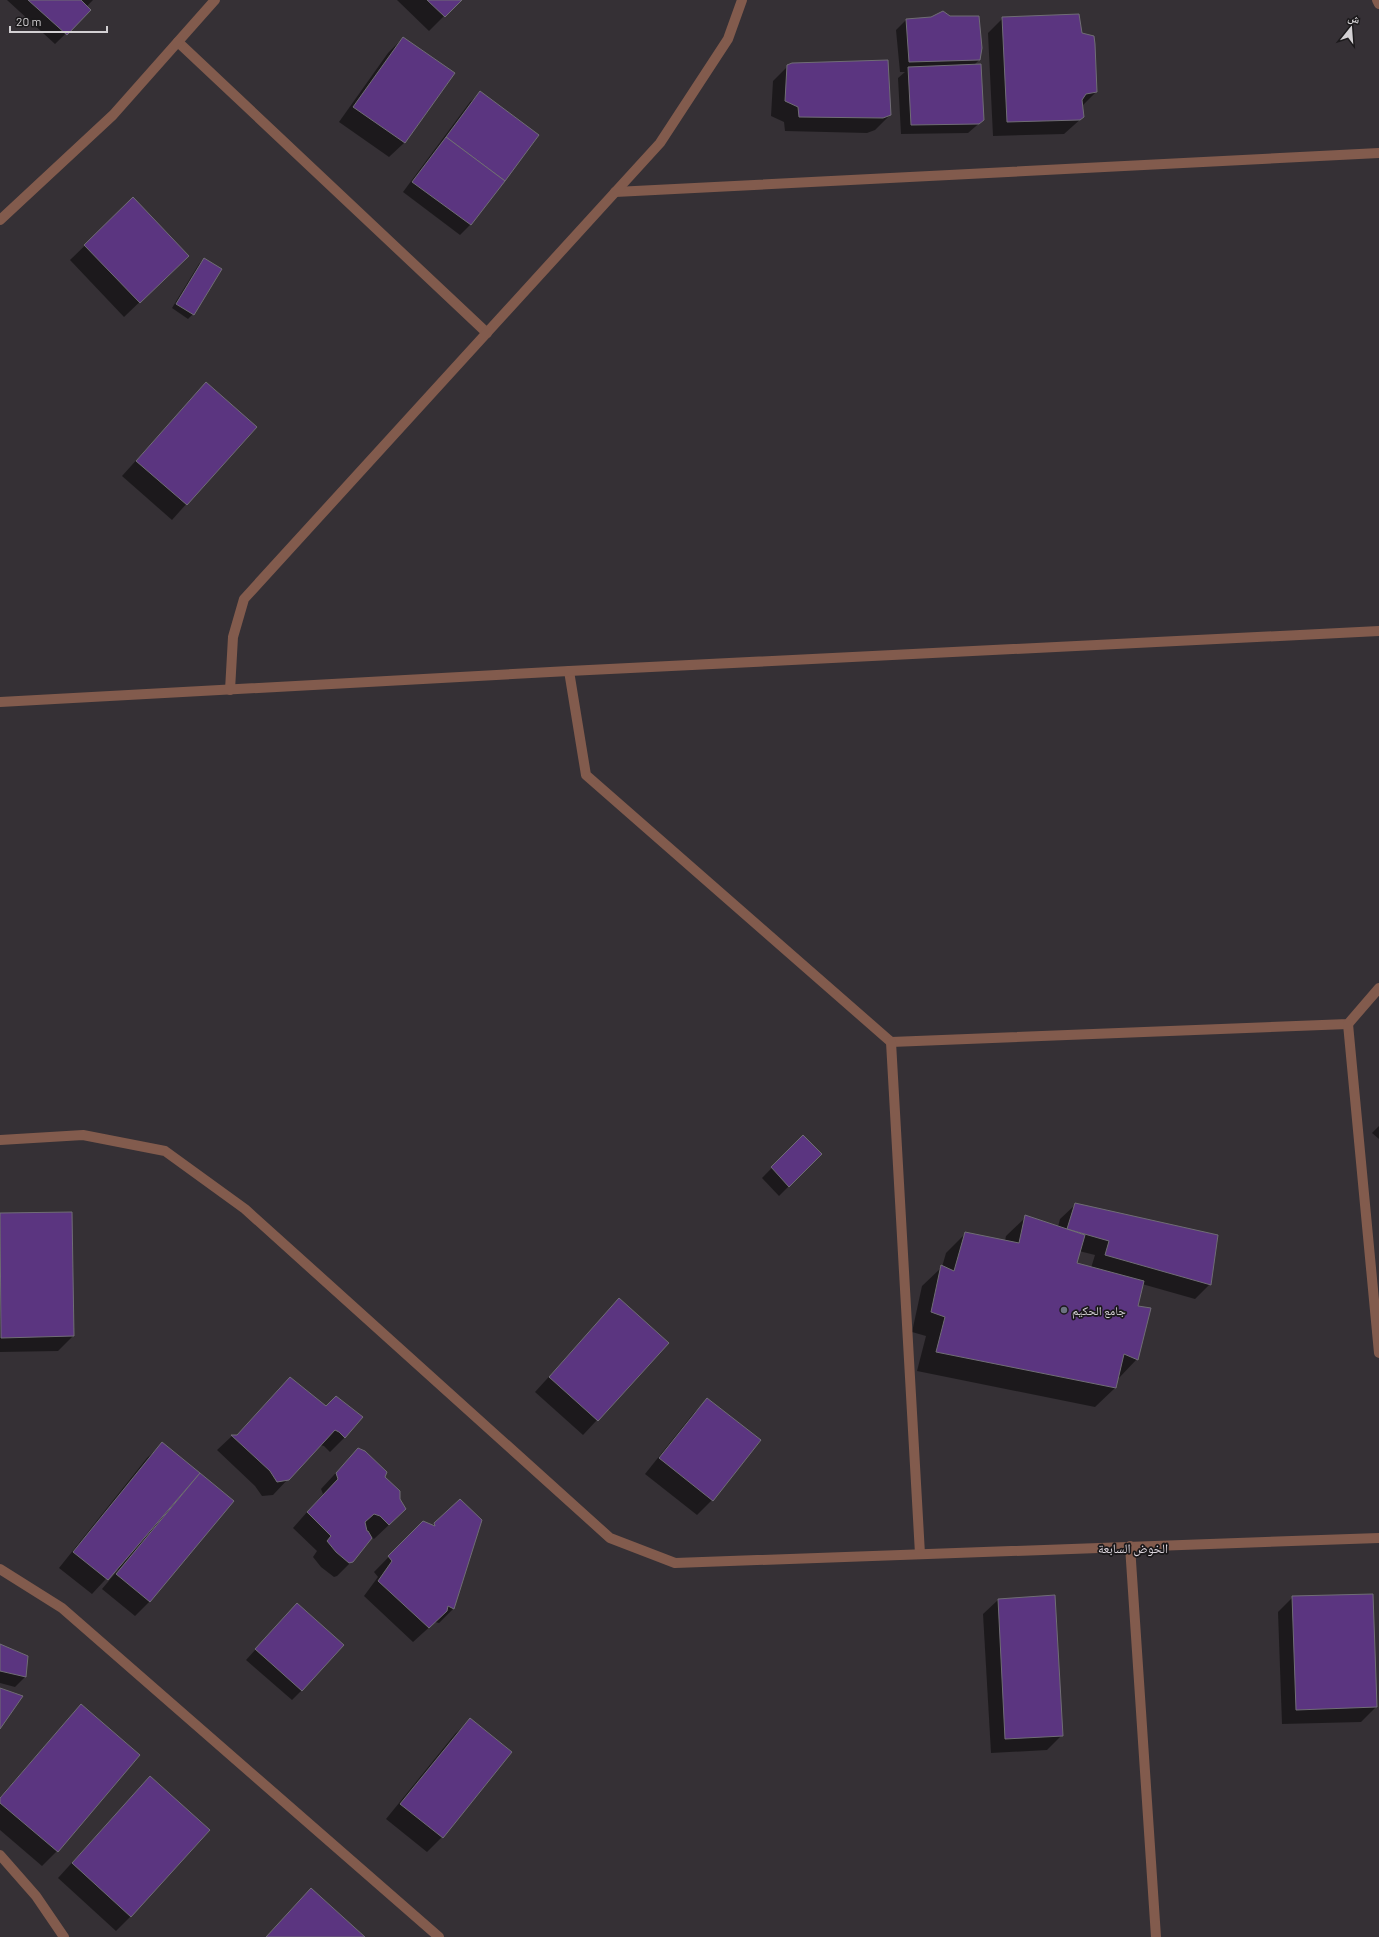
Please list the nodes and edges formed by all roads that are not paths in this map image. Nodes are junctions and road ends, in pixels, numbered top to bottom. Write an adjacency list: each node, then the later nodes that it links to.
1 (215, 0): 5 (street)
2 (742, 0): 7 (street)
3 (1377, 0): 4 (street)
4 (1379, 4)
5 (178, 42): 8 (street); 9 (street)
6 (1379, 153): 7 (street)
7 (616, 192): 9 (street)
8 (0, 220)
9 (487, 333): 12 (street)
10 (1379, 631): 11 (street)
11 (569, 671): 12 (street); 16 (street)
12 (230, 690): 13 (street)
13 (0, 702)
14 (1379, 988): 15 (street)
15 (1348, 1024): 16 (street); 18 (street)
16 (891, 1042): 21 (street)
17 (0, 1140): 21 (street)
18 (1379, 1353)
19 (1379, 1538): 20 (street)
20 (1130, 1546): 21 (street); 26 (street)
21 (920, 1554)
22 (0, 1569): 25 (street)
23 (0, 1855): 24 (street)
24 (64, 1937)
25 (439, 1937)
26 (1156, 1937)

